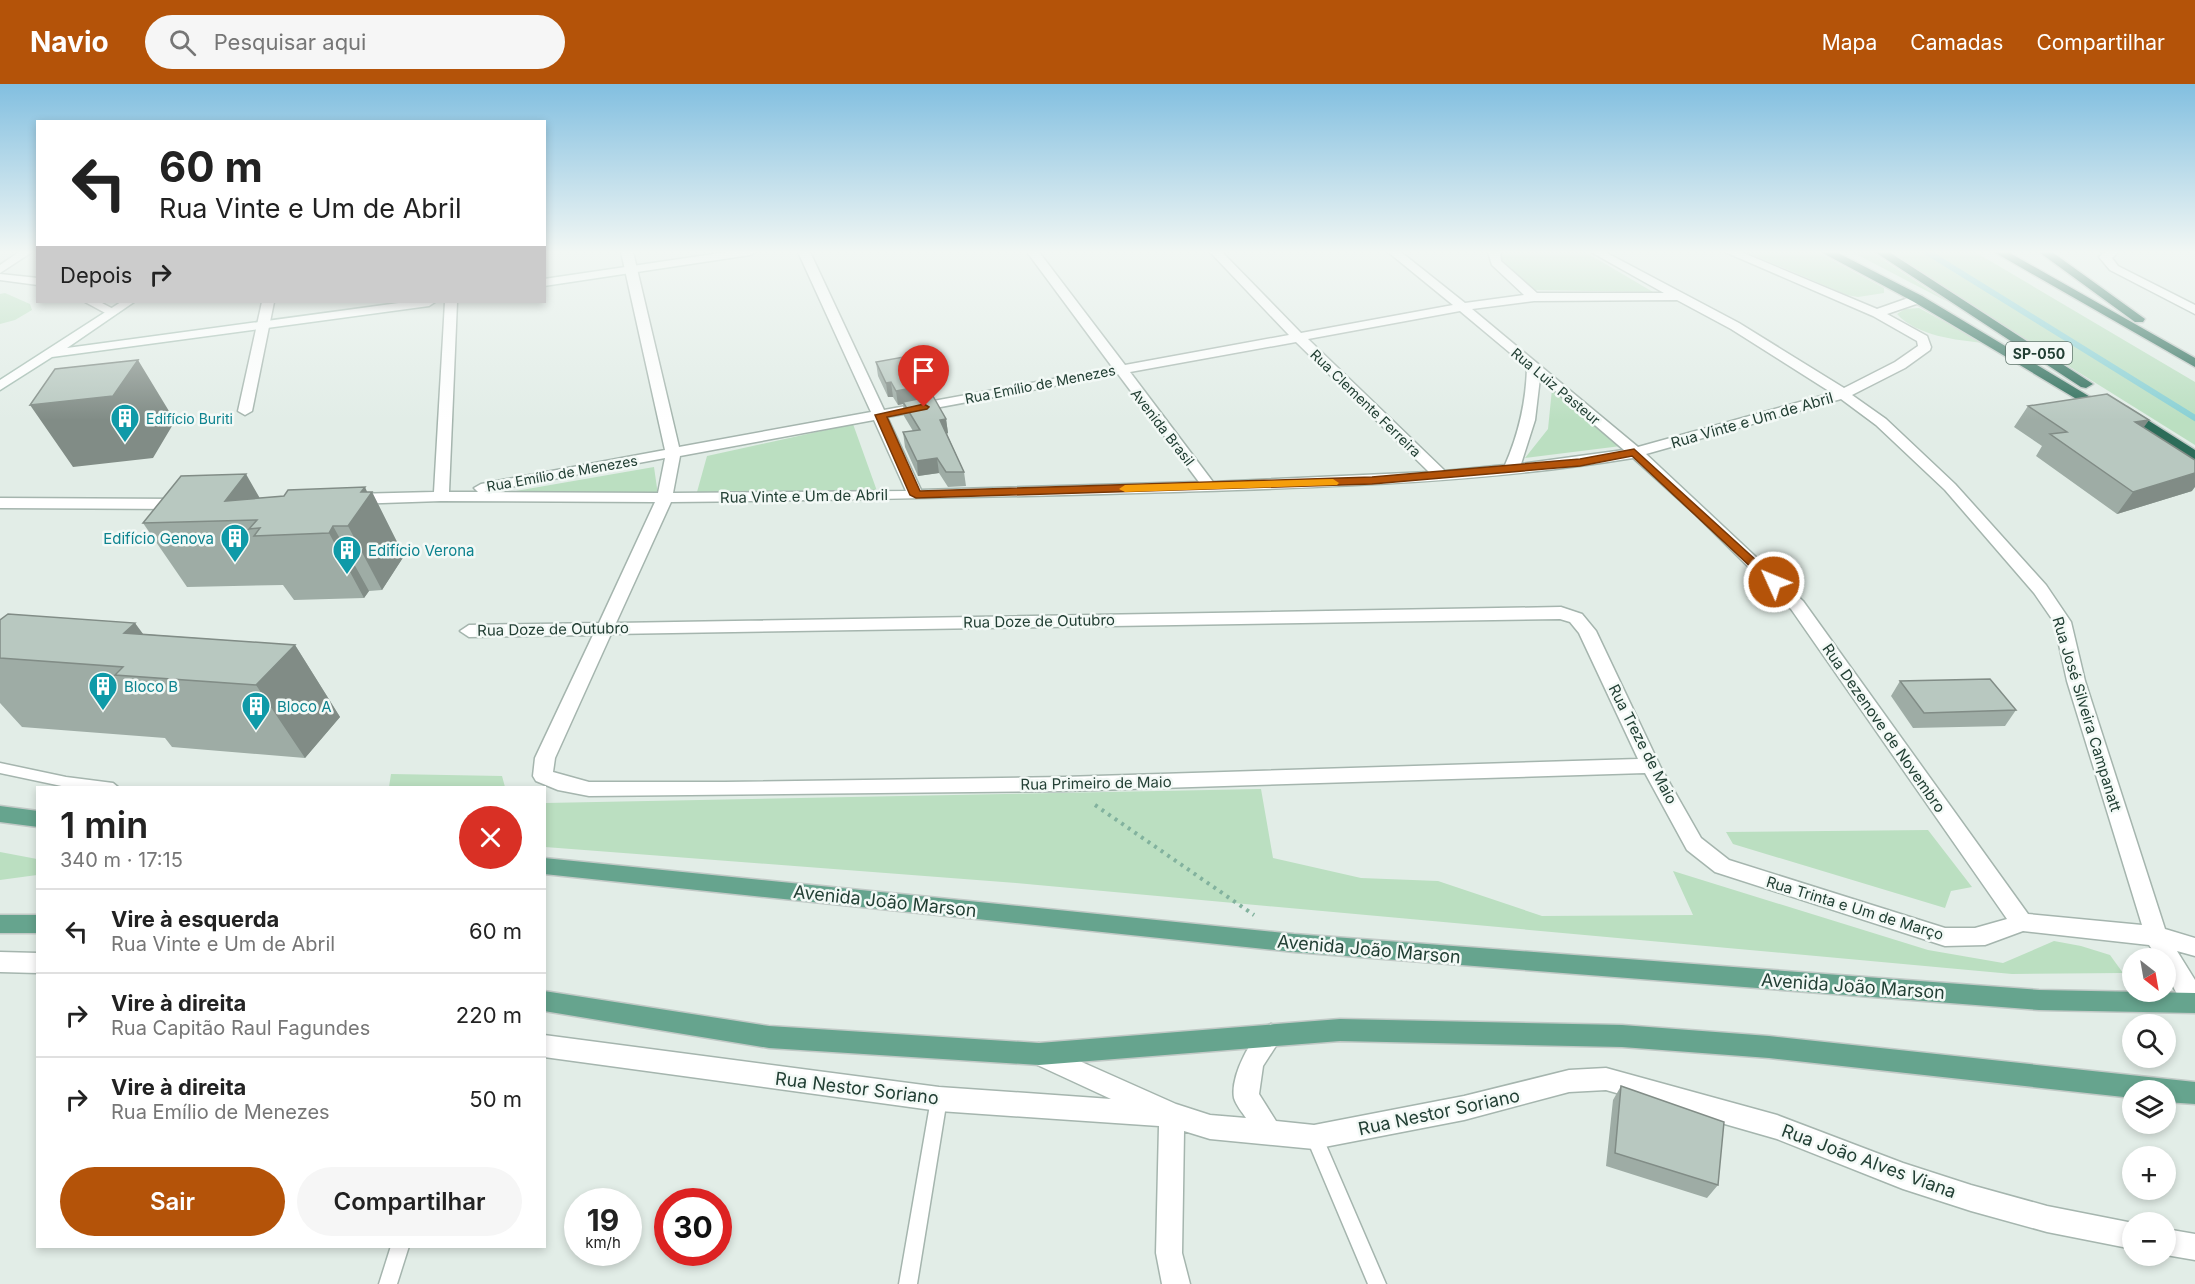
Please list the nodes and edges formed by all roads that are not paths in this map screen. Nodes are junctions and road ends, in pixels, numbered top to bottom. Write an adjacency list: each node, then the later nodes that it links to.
1 (104, 308): 18 (street)
2 (118, 308): 18 (street)
3 (266, 308): 20 (street)
4 (387, 308): 20 (street)
5 (452, 308): 39 (street)
6 (641, 308): 31 (street)
7 (830, 308): 30 (street)
8 (1074, 308): 26 (street, Avenida Brasil)
9 (1270, 308): 21 (street, Rua Clemente Ferreira)
10 (1463, 308): 21 (street, Rua Emílio de Menezes); 25 (street, Rua Luiz Pasteur)
11 (1701, 308): 28 (street, Rua José Silveira Campanatt)
12 (1865, 308): 19 (street)
13 (1892, 308): 19 (street)
14 (1933, 308): 34 (highway)
15 (1967, 308): 33 (highway, SP-050)
16 (2098, 308): 24 (highway)
17 (2125, 308): 23 (highway)
18 (112, 312): 22 (street)
19 (1877, 313): 28 (street, Rua Vinte e Um de Abril)
20 (261, 326): 22 (street); 29 (street)
21 (1300, 339): 26 (street, Rua Emílio de Menezes); 36 (street, Rua Clemente Ferreira)
22 (50, 354): 27 (street)
23 (2195, 357)
24 (2195, 363)
25 (1534, 367): 32 (street, Rua Luiz Pasteur); 35 (street)
26 (1118, 369): 30 (street, Rua Emílio de Menezes); 37 (street, Avenida Brasil)
27 (0, 386)
28 (1843, 394): 32 (street, Rua Vinte e Um de Abril); 57 (street, Rua José Silveira Campanatt)
29 (245, 411)
30 (880, 415): 31 (street, Rua Emílio de Menezes); 38 (street)
31 (673, 453): 39 (street, Rua Emílio de Menezes); 40 (street)
32 (1634, 453): 35 (street, Rua Vinte e Um de Abril); 54 (street, Rua Dezenove de Novembro)
33 (2195, 456)
34 (2195, 462)
35 (1511, 469): 36 (street, Rua Vinte e Um de Abril)
36 (1441, 476): 37 (street, Rua Vinte e Um de Abril)
37 (1209, 486): 38 (street, Rua Vinte e Um de Abril)
38 (916, 495): 40 (street, Rua Vinte e Um de Abril)
39 (441, 496): 40 (street, Rua Vinte e Um de Abril); 41 (street, Rua Vinte e Um de Abril)
40 (665, 498): 44 (street)
41 (335, 499)
42 (0, 503): 43 (street)
43 (195, 504)
44 (605, 627): 45 (street, Rua Doze de Outubro); 46 (street, Rua Doze de Outubro); 47 (street, Rua Primeiro de Maio)
45 (469, 631)
46 (1593, 644): 47 (street, Rua Treze de Maio)
47 (1651, 766): 52 (street, Rua Treze de Maio)
48 (0, 768): 49 (lane)
49 (97, 786)
50 (0, 814): 51 (main road)
51 (36, 819)
52 (1694, 844): 54 (street, Rua Trinta e Um de Março)
53 (546, 866): 62 (main road, Avenida João Marson)
54 (2022, 922): 57 (street)
55 (0, 924): 56 (main road)
56 (36, 924)
57 (2156, 936): 58 (street); 62 (street, Rua José Silveira Campanatt)
58 (2195, 947)
59 (0, 962): 60 (street)
60 (36, 963)
61 (546, 1001): 65 (main road)
62 (2195, 1001)
63 (1271, 1035): 65 (main road); 67 (main road); 72 (street)
64 (546, 1046): 70 (street, Rua Nestor Soriano)
65 (1039, 1054): 71 (street)
66 (1606, 1079): 73 (street, Rua Nestor Soriano); 74 (street, Rua João Alves Viana)
67 (2122, 1086)
68 (2176, 1092): 69 (main road)
69 (2195, 1093)
70 (939, 1099): 71 (street, Rua Nestor Soriano); 79 (lane)
71 (1172, 1115): 72 (street, Rua Nestor Soriano); 80 (street)
72 (1270, 1134): 73 (street, Rua Nestor Soriano)
73 (1314, 1137): 81 (lane)
74 (2122, 1234)
75 (2176, 1244): 76 (street)
76 (2195, 1247)
77 (399, 1248): 78 (lane)
78 (388, 1284)
79 (908, 1284)
80 (1176, 1284)
81 (1377, 1284)

